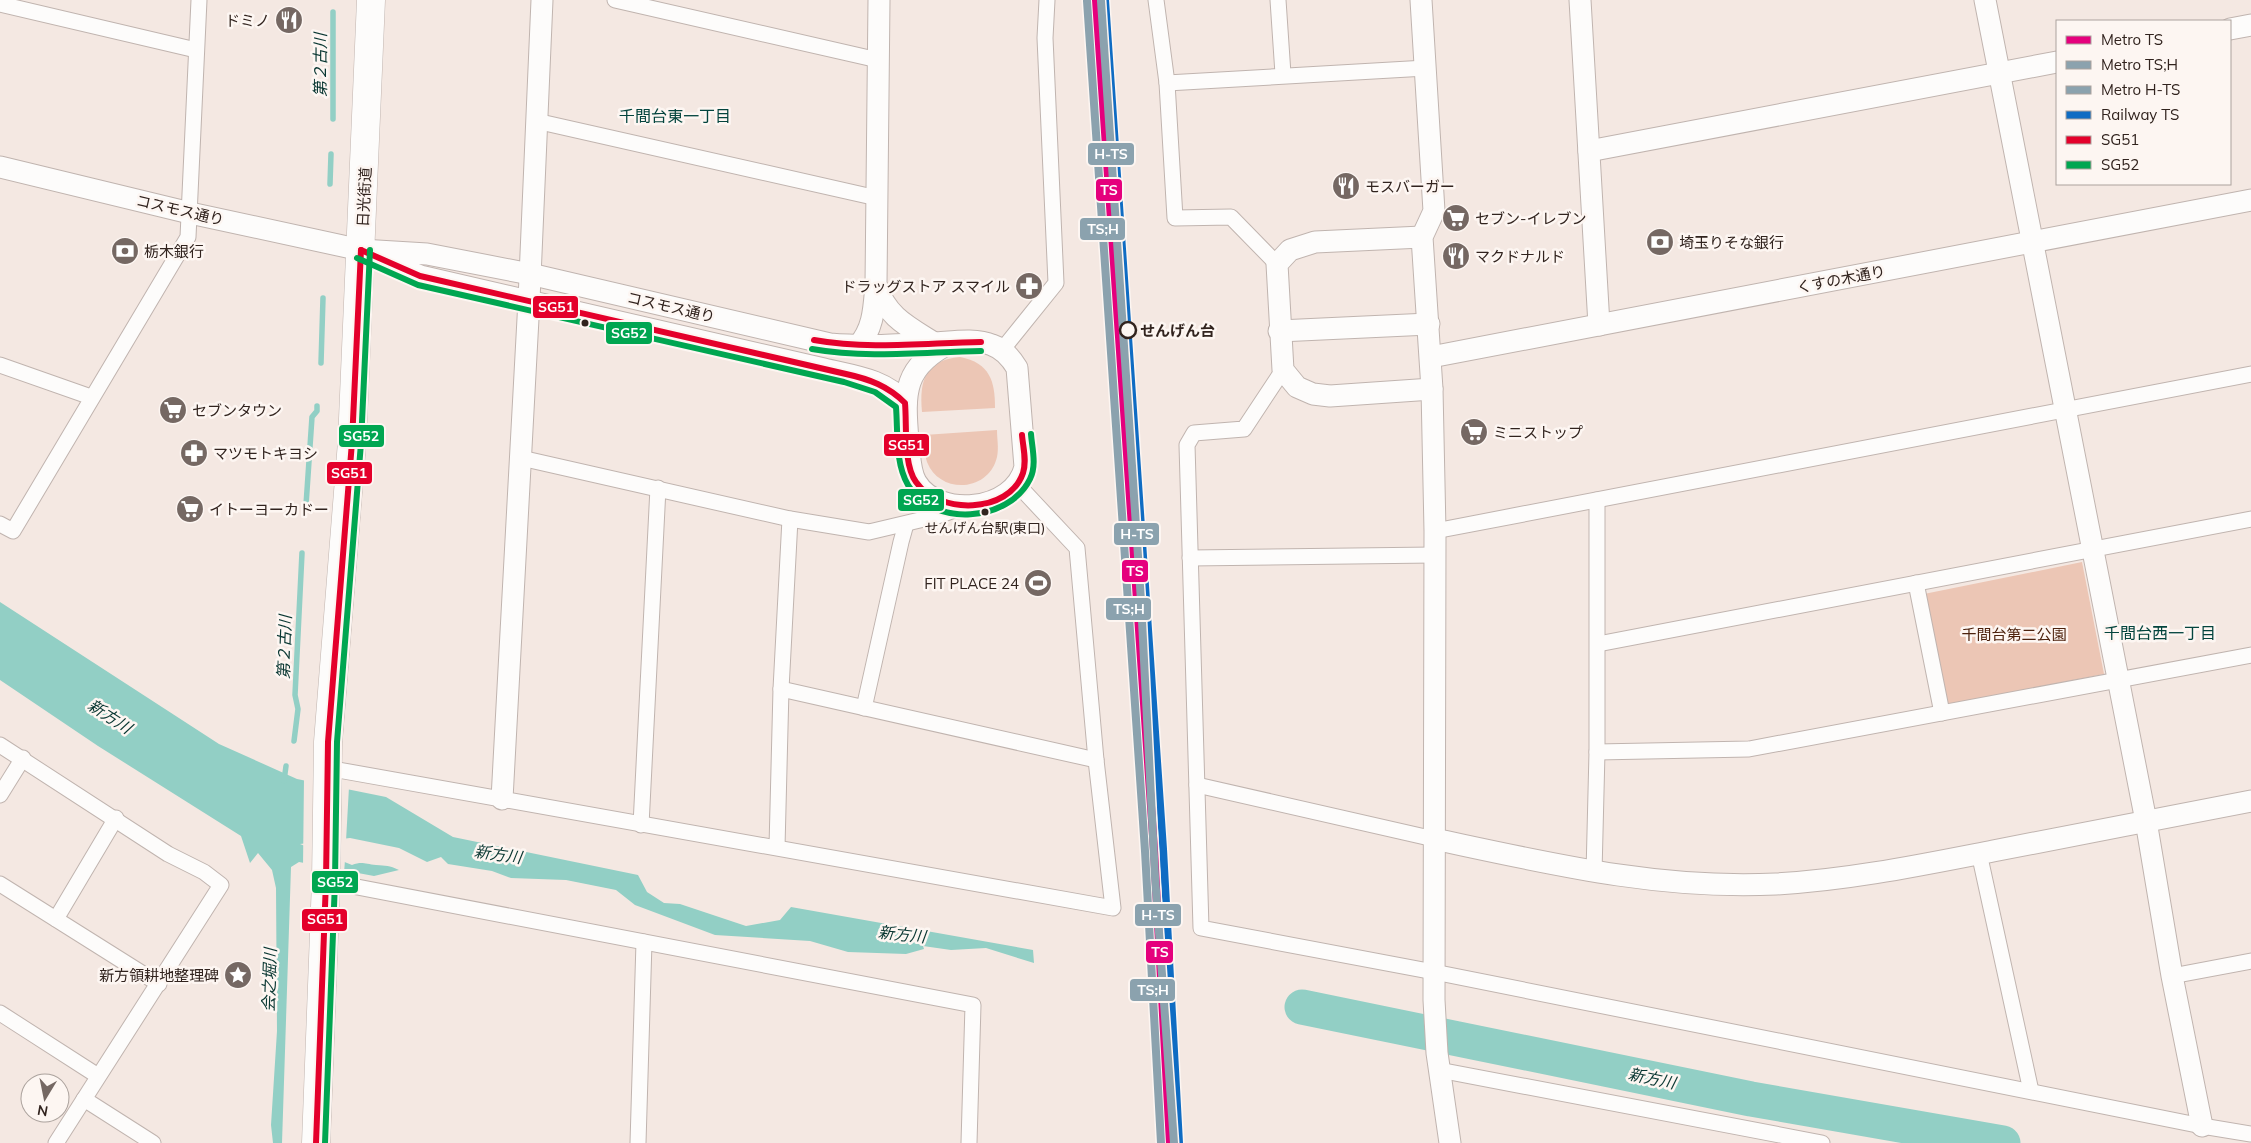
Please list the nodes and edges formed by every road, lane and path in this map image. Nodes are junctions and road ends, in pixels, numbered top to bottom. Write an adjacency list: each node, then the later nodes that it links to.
1 (199, 0): 15 (street)
2 (372, 0): 30 (highway, 日光街道)
3 (542, 0): 22 (street)
4 (616, 0): 16 (street)
5 (879, 0): 16 (street)
6 (1047, 0): 40 (street)
7 (1156, 0): 21 (street)
8 (1278, 0): 20 (street)
9 (1421, 0): 18 (street)
10 (1581, 0): 23 (street)
11 (1985, 0): 19 (street)
12 (0, 4): 15 (street)
13 (2251, 25): 14 (street)
14 (2231, 29)
15 (196, 50): 27 (street)
16 (878, 60): 25 (street)
17 (2056, 62): 19 (street)
18 (1426, 68): 20 (street); 28 (street)
19 (1999, 73): 23 (street); 29 (street)
20 (1283, 74): 21 (street)
21 (1167, 83): 31 (street)
22 (536, 121): 25 (street); 32 (street)
23 (1589, 151): 36 (street)
24 (0, 167): 27 (street, コスモス通り)
25 (877, 198): 33 (street)
26 (2251, 200): 29 (street, くすの木通り)
27 (190, 212): 30 (street, コスモス通り); 46 (street)
28 (1422, 237): 31 (street); 35 (street)
29 (2032, 243): 36 (street, くすの木通り); 48 (street)
30 (362, 250): 32 (street, コスモス通り); 34 (street, コスモス通り); 73 (highway, 日光街道)
31 (1277, 264): 37 (street)
32 (530, 274): 34 (street); 39 (street, コスモス通り)
33 (876, 284): 38 (street); 39 (street)
34 (529, 300): 47 (street, コスモス通り); 49 (street)
35 (1429, 324): 37 (street); 41 (street)
36 (1599, 326): 41 (street, くすの木通り)
37 (1279, 331): 43 (street)
38 (943, 343): 39 (street, コスモス通り); 40 (street, コスモス通り); 47 (street)
39 (858, 346)
40 (1002, 350): 50 (street)
41 (1431, 357): 45 (street)
42 (0, 365): 46 (street)
43 (1282, 370): 45 (street); 61 (street)
44 (2251, 374): 48 (street)
45 (1432, 389): 58 (street)
46 (91, 397): 56 (street)
47 (905, 403): 53 (street)
48 (2064, 410): 52 (street); 59 (street)
49 (521, 458): 51 (street); 76 (street)
50 (1017, 484): 53 (street); 72 (street)
51 (658, 488): 54 (street); 80 (street)
52 (1597, 500): 58 (street); 63 (street)
53 (966, 506): 57 (street)
54 (790, 519): 57 (street); 66 (street)
55 (2251, 519): 59 (street)
56 (0, 524)
57 (906, 524): 67 (street)
58 (1435, 531): 60 (street)
59 (2092, 550): 62 (street); 65 (street)
60 (1434, 555): 61 (street); 81 (street)
61 (1190, 558): 74 (street)
62 (1916, 583): 63 (street); 68 (street)
63 (1598, 644): 70 (street)
64 (2251, 655): 65 (street)
65 (2118, 680): 68 (street); 79 (street)
66 (781, 689): 67 (street); 82 (street)
67 (864, 708): 72 (street)
68 (1942, 713): 70 (street)
69 (0, 745): 71 (street)
70 (1597, 752): 84 (street)
71 (23, 758): 75 (street); 78 (street)
72 (1096, 760): 82 (street)
73 (327, 772): 76 (street); 85 (highway, 日光街道)
74 (1197, 785): 81 (street); 90 (street)
75 (0, 795)
76 (502, 800): 80 (street)
77 (2251, 801): 79 (street)
78 (116, 818): 87 (street); 92 (street)
79 (2146, 821): 83 (street); 91 (street)
80 (641, 825): 82 (street)
81 (1434, 839): 84 (street); 90 (street)
82 (777, 847)
83 (1979, 854): 84 (street); 96 (street)
84 (1594, 873)
85 (326, 878): 88 (street); 102 (highway, 日光街道)
86 (0, 884): 87 (street)
87 (56, 918): 92 (street)
88 (644, 942): 103 (street); 104 (street)
89 (2251, 961): 91 (street)
90 (1434, 972): 94 (street); 96 (street)
91 (2172, 976): 98 (street)
92 (158, 984): 95 (street)
93 (0, 1013): 95 (street)
94 (1438, 1062): 105 (street); 106 (street)
95 (98, 1076): 97 (street)
96 (2032, 1091): 98 (street)
97 (84, 1099): 100 (street); 101 (street)
98 (2202, 1126): 99 (street)
99 (2251, 1134)
100 (56, 1143)
101 (153, 1143)
102 (316, 1143)
103 (638, 1143)
104 (969, 1143)
105 (1450, 1143)
106 (1822, 1143)

